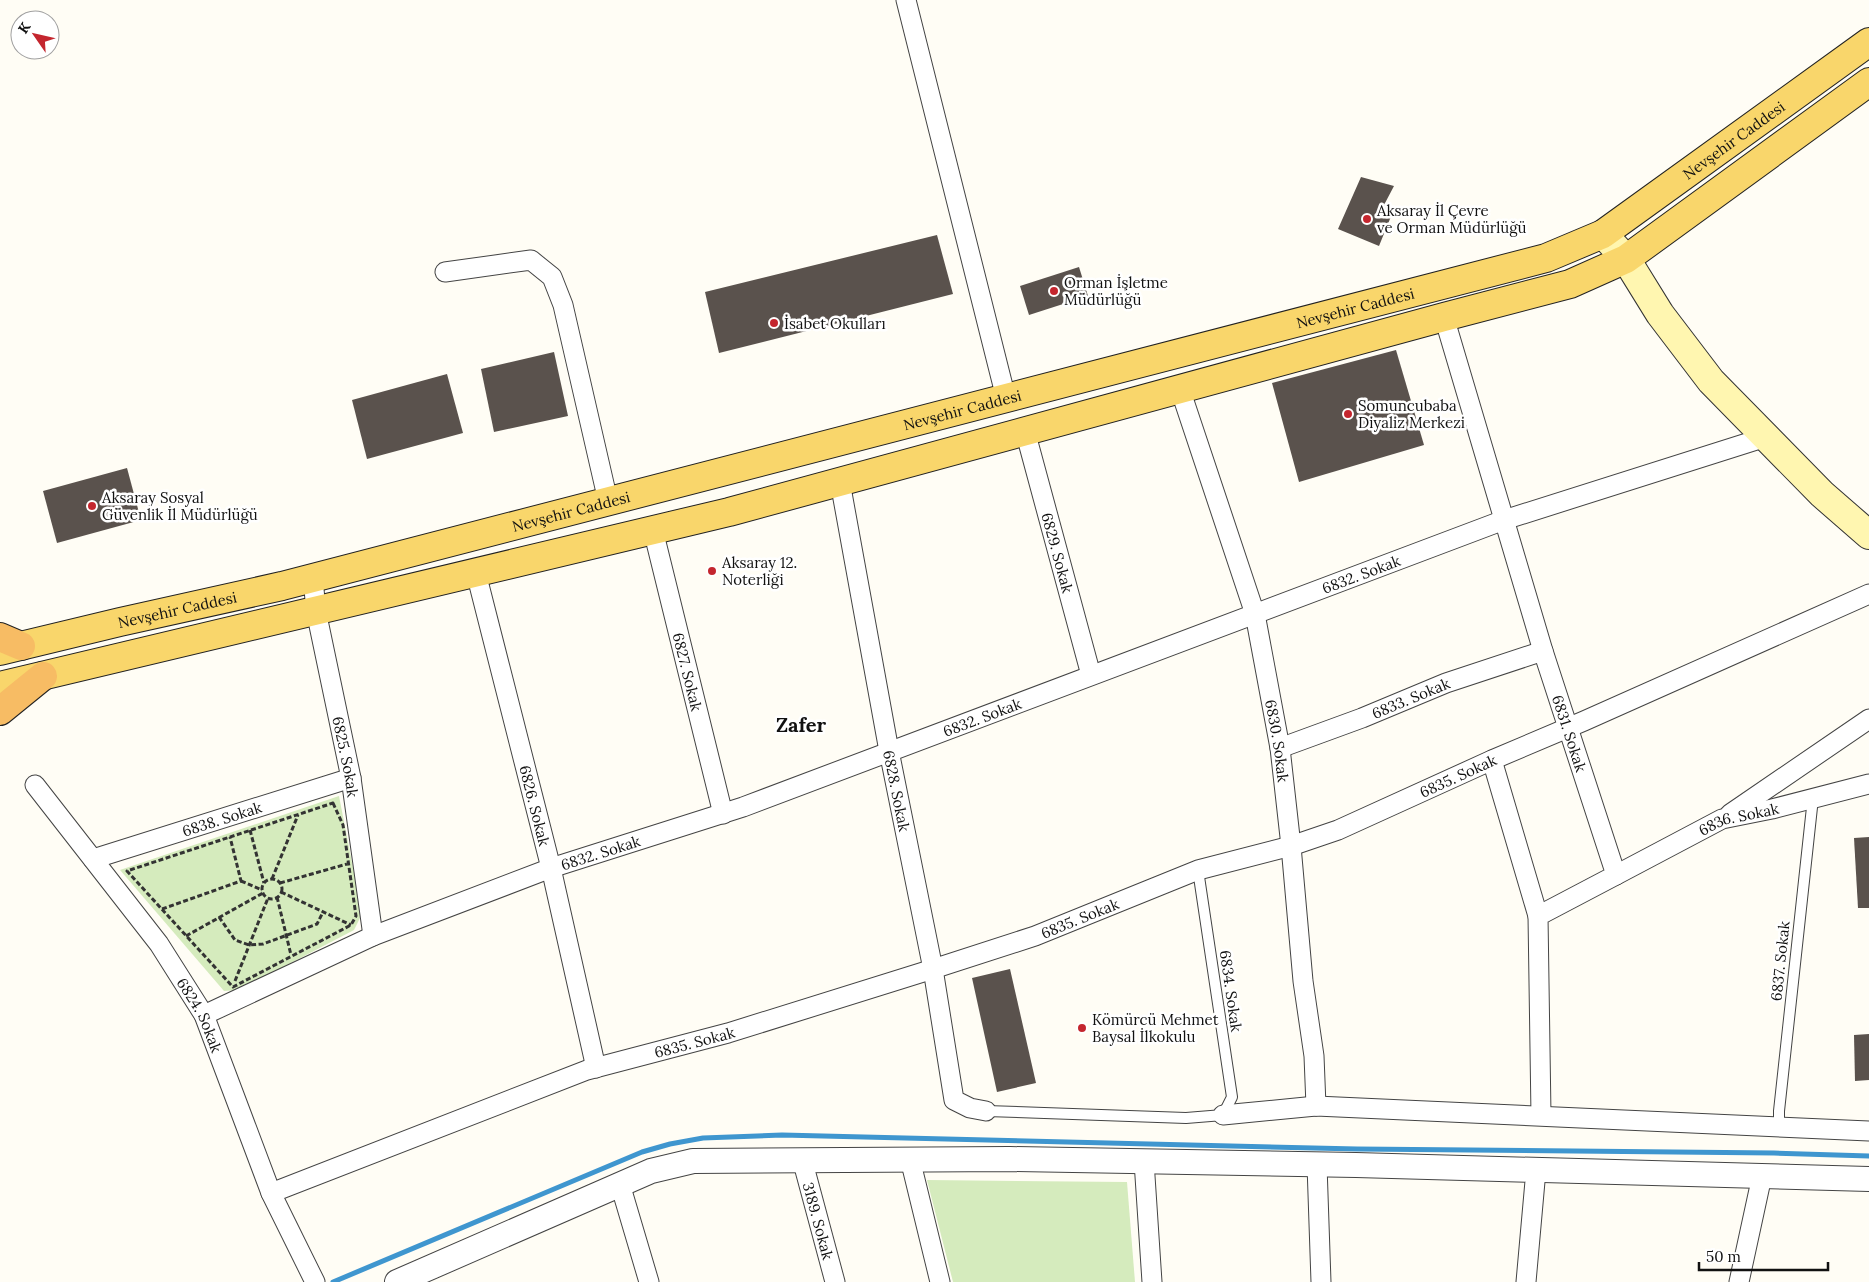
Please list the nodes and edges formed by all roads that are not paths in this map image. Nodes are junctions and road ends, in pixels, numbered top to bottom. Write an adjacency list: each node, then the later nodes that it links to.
1 (906, 0): 9 (street)
2 (1869, 42): 4 (main road, Nevşehir Caddesi)
3 (1869, 82): 5 (main road)
4 (1603, 234): 5 (main road); 9 (main road, Nevşehir Caddesi)
5 (1626, 259): 7 (main road); 11 (main road)
6 (445, 272): 13 (street)
7 (1444, 317): 8 (main road); 14 (street, 6831. Sokak)
8 (1180, 389): 10 (main road); 21 (street, 6830. Sokak)
9 (1006, 398): 13 (main road, Nevşehir Caddesi)
10 (1026, 431): 12 (main road); 24 (street, 6829. Sokak)
11 (1766, 437): 14 (street, 6832. Sokak); 16 (main road)
12 (840, 482): 15 (main road); 31 (street, 6828. Sokak)
13 (608, 501): 18 (main road, Nevşehir Caddesi)
14 (1504, 520): 21 (street, 6832. Sokak); 23 (street, 6831. Sokak)
15 (653, 530): 17 (main road); 37 (street, 6827. Sokak)
16 (1869, 535)
17 (476, 573): 20 (main road); 41 (street, 6826. Sokak)
18 (313, 578): 20 (street, 6825. Sokak); 22 (main road, Nevşehir Caddesi)
19 (1869, 594): 29 (street, 6835. Sokak)
20 (316, 611): 25 (main road); 33 (street, 6825. Sokak)
21 (1255, 614): 24 (street, 6832. Sokak); 30 (street, 6830. Sokak)
22 (7, 645)
23 (1543, 651): 29 (street, 6831. Sokak); 30 (street, 6833. Sokak)
24 (1091, 675): 31 (street, 6832. Sokak)
25 (43, 676): 26 (main road); 27 (highway)
26 (0, 686)
27 (0, 712)
28 (1869, 719): 38 (street)
29 (1567, 728): 32 (street, 6835. Sokak); 43 (street, 6831. Sokak)
30 (1280, 748): 39 (street, 6830. Sokak)
31 (889, 751): 37 (street, 6832. Sokak); 46 (street, 6828. Sokak)
32 (1492, 760): 39 (street, 6835. Sokak); 44 (street)
33 (351, 778): 40 (street, 6838. Sokak); 45 (street, 6825. Sokak)
34 (1869, 784): 36 (street, 6836. Sokak)
35 (35, 785): 40 (street, 6824. Sokak)
36 (1814, 798): 38 (street, 6836. Sokak); 53 (lane, 6837. Sokak)
37 (723, 814): 41 (street, 6832. Sokak)
38 (1722, 820): 43 (street, 6836. Sokak)
39 (1291, 846): 42 (street, 6835. Sokak); 49 (street, 6830. Sokak)
40 (93, 860): 47 (street, 6824. Sokak)
41 (551, 868): 45 (street, 6832. Sokak); 48 (street, 6826. Sokak)
42 (1198, 870): 46 (street, 6835. Sokak); 51 (lane, 6834. Sokak)
43 (1616, 874): 44 (street)
44 (1538, 916): 52 (street)
45 (373, 936): 47 (street, 6832. Sokak)
46 (933, 970): 48 (street, 6835. Sokak); 50 (street, 6828. Sokak)
47 (204, 1016): 63 (street, 6824. Sokak)
48 (596, 1068): 63 (street, 6835. Sokak)
49 (1316, 1106): 51 (street); 52 (street)
50 (986, 1111): 51 (lane)
51 (1223, 1115)
52 (1541, 1115): 53 (street)
53 (1779, 1126): 54 (street)
54 (1869, 1131)
55 (802, 1159): 56 (street); 62 (street); 67 (street, 3189. Sokak)
56 (910, 1159): 57 (street); 68 (street)
57 (1144, 1161): 58 (street); 69 (street)
58 (1317, 1164): 59 (street); 70 (street)
59 (1536, 1170): 60 (street); 71 (street)
60 (1762, 1176): 61 (street); 72 (street)
61 (1869, 1179)
62 (620, 1184): 65 (street); 66 (street)
63 (271, 1193): 64 (street, 6824. Sokak)
64 (313, 1278)
65 (397, 1282)
66 (649, 1282)
67 (835, 1282)
68 (940, 1282)
69 (1152, 1282)
70 (1321, 1282)
71 (1526, 1282)
72 (1739, 1282)

